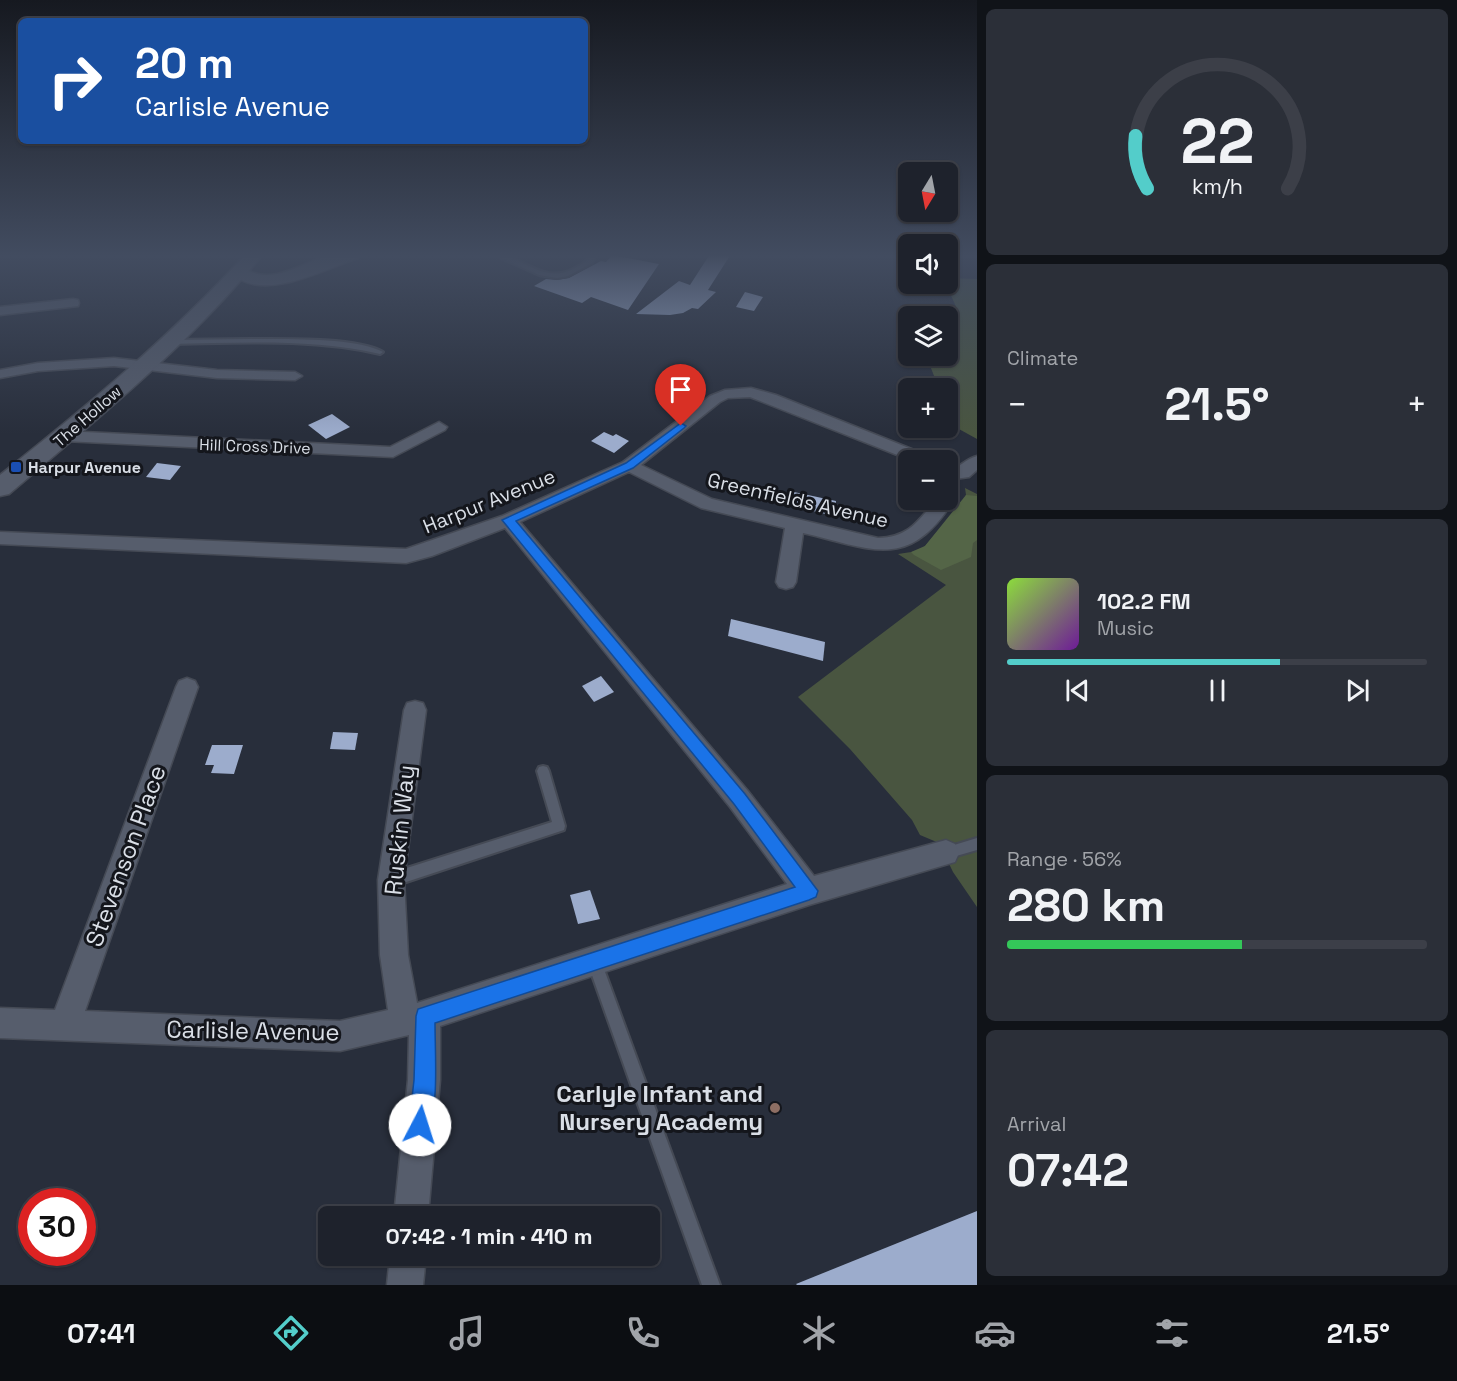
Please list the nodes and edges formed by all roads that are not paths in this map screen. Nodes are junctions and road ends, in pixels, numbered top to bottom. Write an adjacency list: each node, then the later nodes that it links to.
1 (199, 314): 2 (street, The Hollow)
2 (169, 342): 3 (lane); 4 (street, The Hollow)
3 (380, 352)
4 (144, 364): 5 (street); 6 (street); 8 (street, The Hollow)
5 (0, 374)
6 (295, 376)
7 (439, 428): 8 (street, Hill Cross Drive)
8 (64, 436): 13 (street, The Hollow)
9 (898, 450): 11 (street, Harpur Avenue)
10 (977, 461): 12 (street)
11 (629, 466): 15 (street, Harpur Avenue); 16 (street, Greenfields Avenue)
12 (958, 474)
13 (0, 488)
14 (936, 510): 16 (street, Greenfields Avenue)
15 (508, 520): 17 (street, Harpur Avenue); 25 (street)
16 (795, 525): 18 (street)
17 (0, 538)
18 (786, 582)
19 (187, 687): 29 (street, Stevenson Place)
20 (415, 710): 24 (street, Ruskin Way)
21 (543, 771): 24 (lane)
22 (977, 844): 23 (lane)
23 (946, 853): 25 (street, Carlisle Avenue)
24 (391, 880): 27 (street, Ruskin Way)
25 (809, 891): 26 (street, Carlisle Avenue)
26 (594, 961): 27 (street, Carlisle Avenue); 33 (lane)
27 (415, 1019): 29 (street, Carlisle Avenue); 30 (street, Ruskin Way)
28 (0, 1023): 29 (street, Carlisle Avenue)
29 (65, 1025)
30 (412, 1206)
31 (407, 1266): 32 (street)
32 (405, 1285)
33 (711, 1285)

